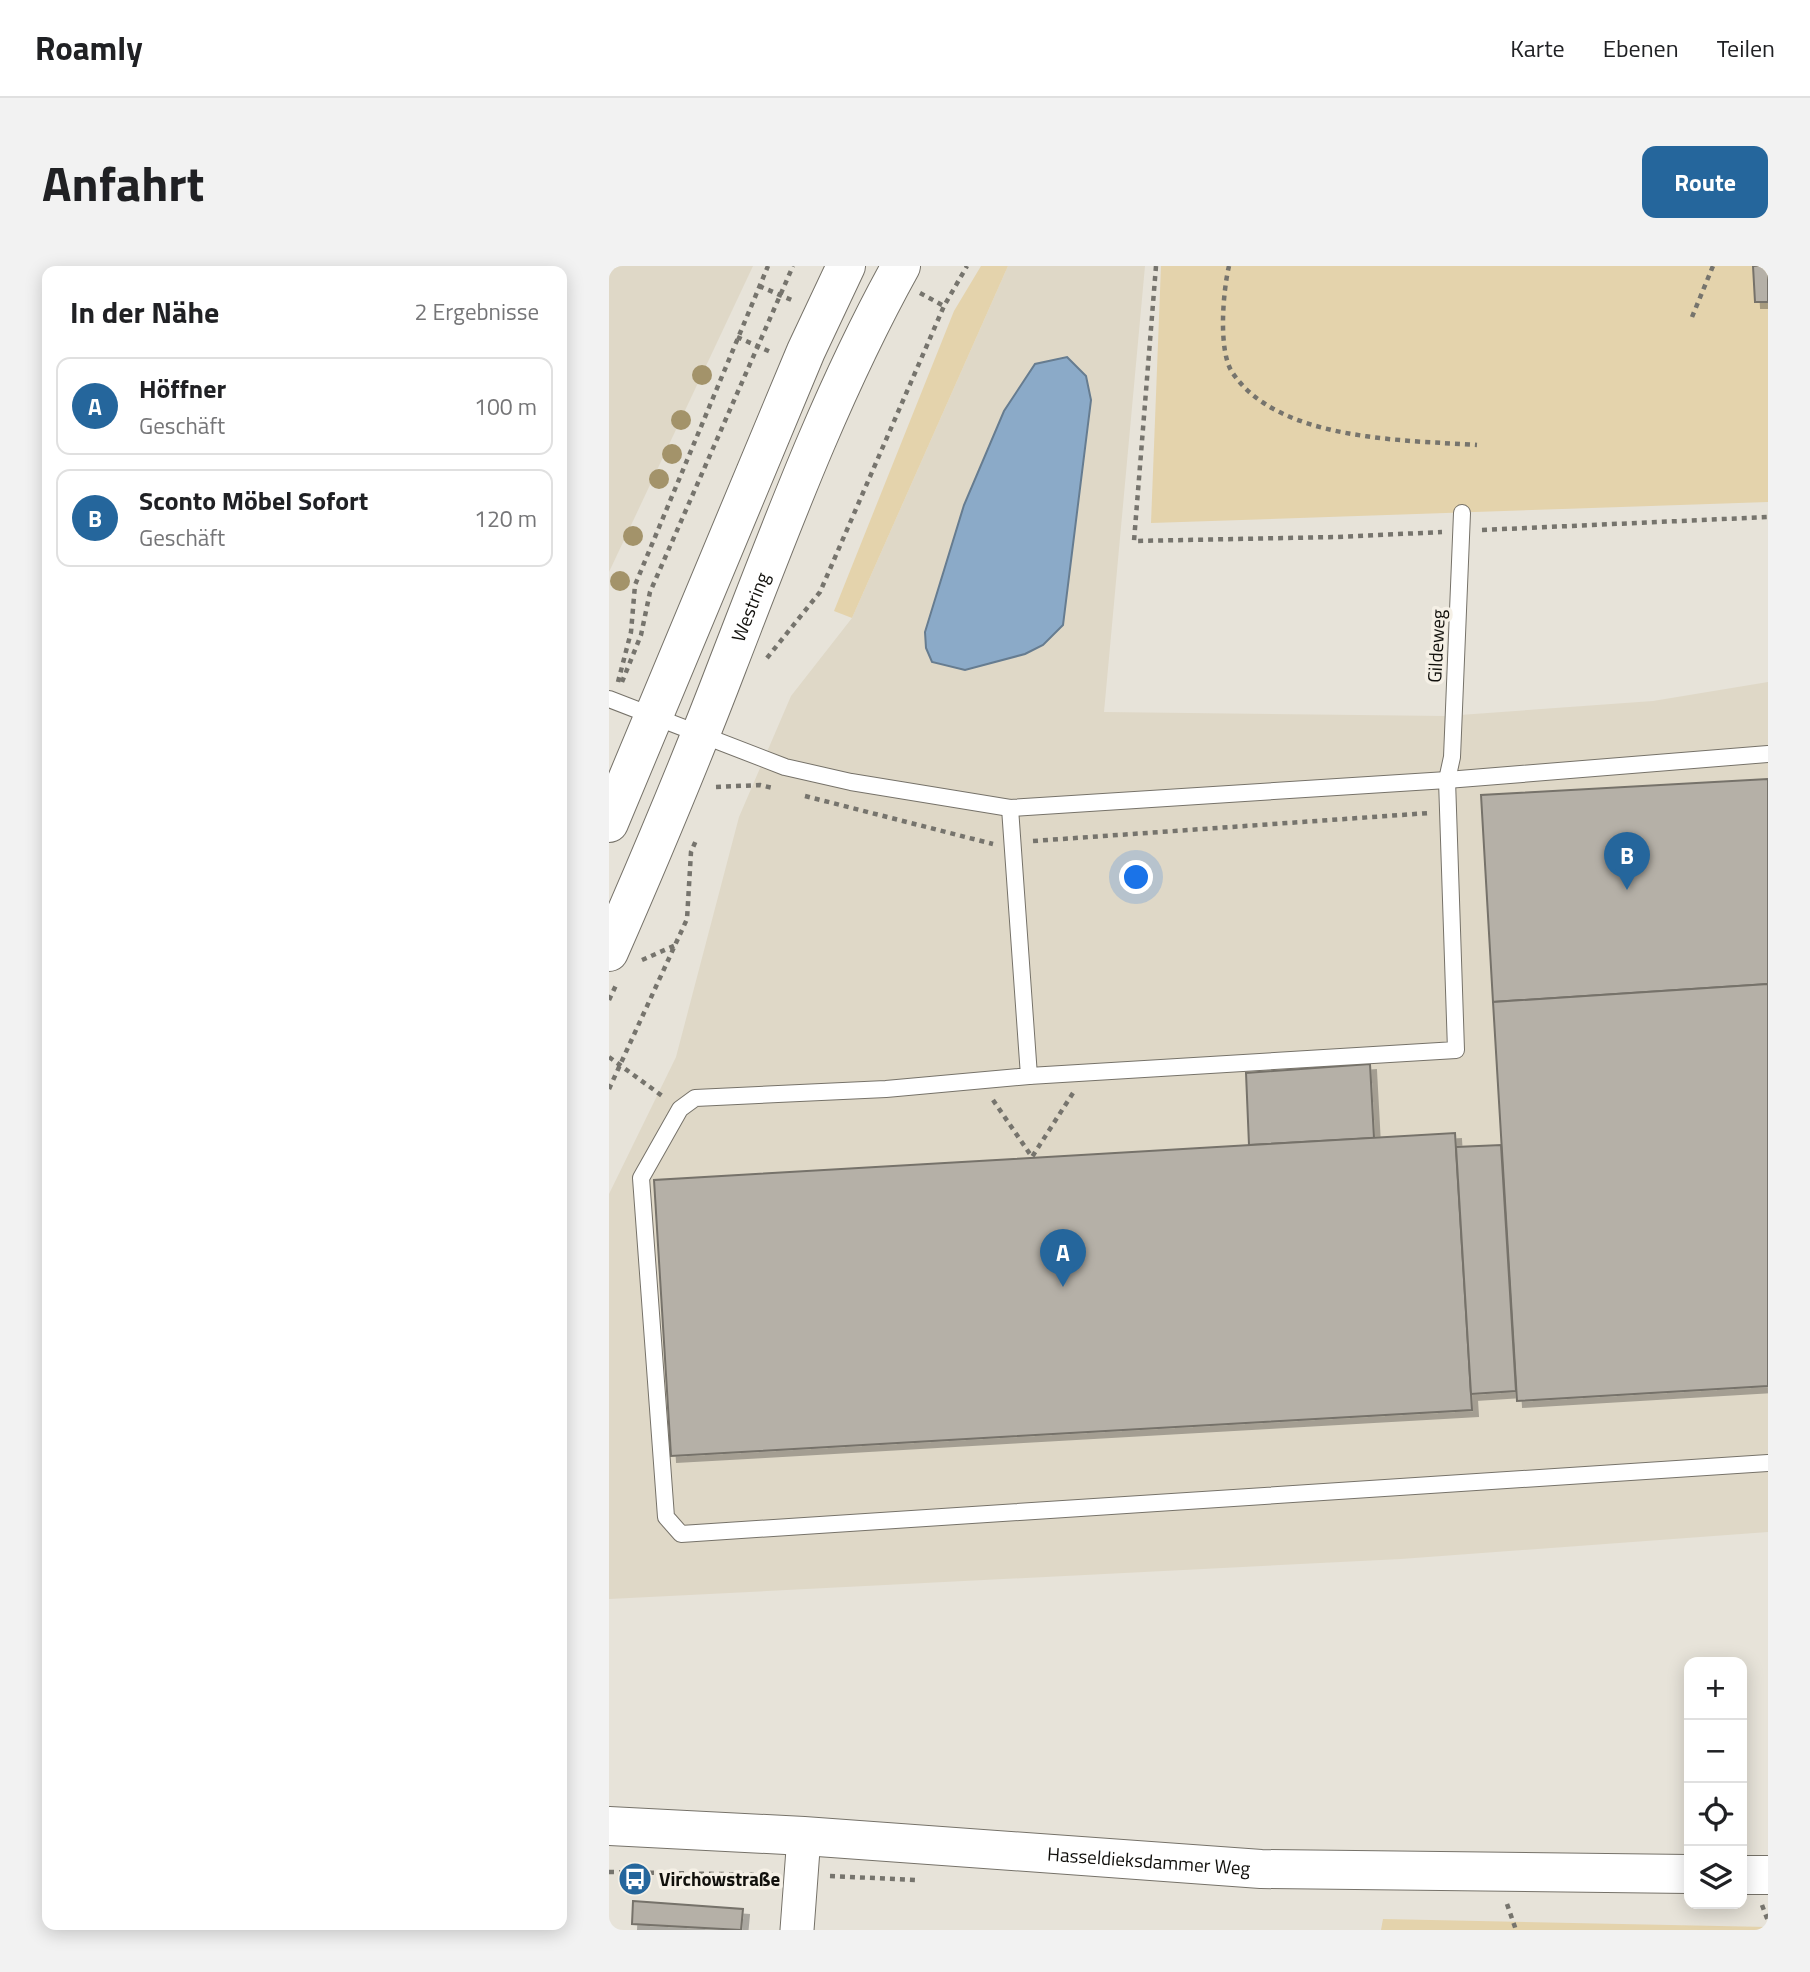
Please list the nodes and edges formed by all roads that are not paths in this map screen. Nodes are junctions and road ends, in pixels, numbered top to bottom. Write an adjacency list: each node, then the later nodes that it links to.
1 (846, 266): 5 (main road)
2 (901, 266): 6 (main road, Westring)
3 (1461, 513): 8 (lane, Gildeweg)
4 (611, 700): 5 (lane)
5 (653, 715): 6 (lane); 10 (main road)
6 (716, 741): 9 (lane); 11 (main road, Westring)
7 (1768, 754): 8 (lane)
8 (1447, 780): 9 (lane); 12 (lane, Gildeweg)
9 (1010, 808): 12 (lane)
10 (609, 823)
11 (609, 952)
12 (1029, 1076): 13 (lane)
13 (1768, 1462)
14 (609, 1826): 15 (main road, Hasseldieksdammer Weg)
15 (804, 1836): 16 (main road, Hasseldieksdammer Weg); 19 (street)
16 (1684, 1874)
17 (1747, 1875): 18 (main road)
18 (1768, 1875)
19 (797, 1930)

